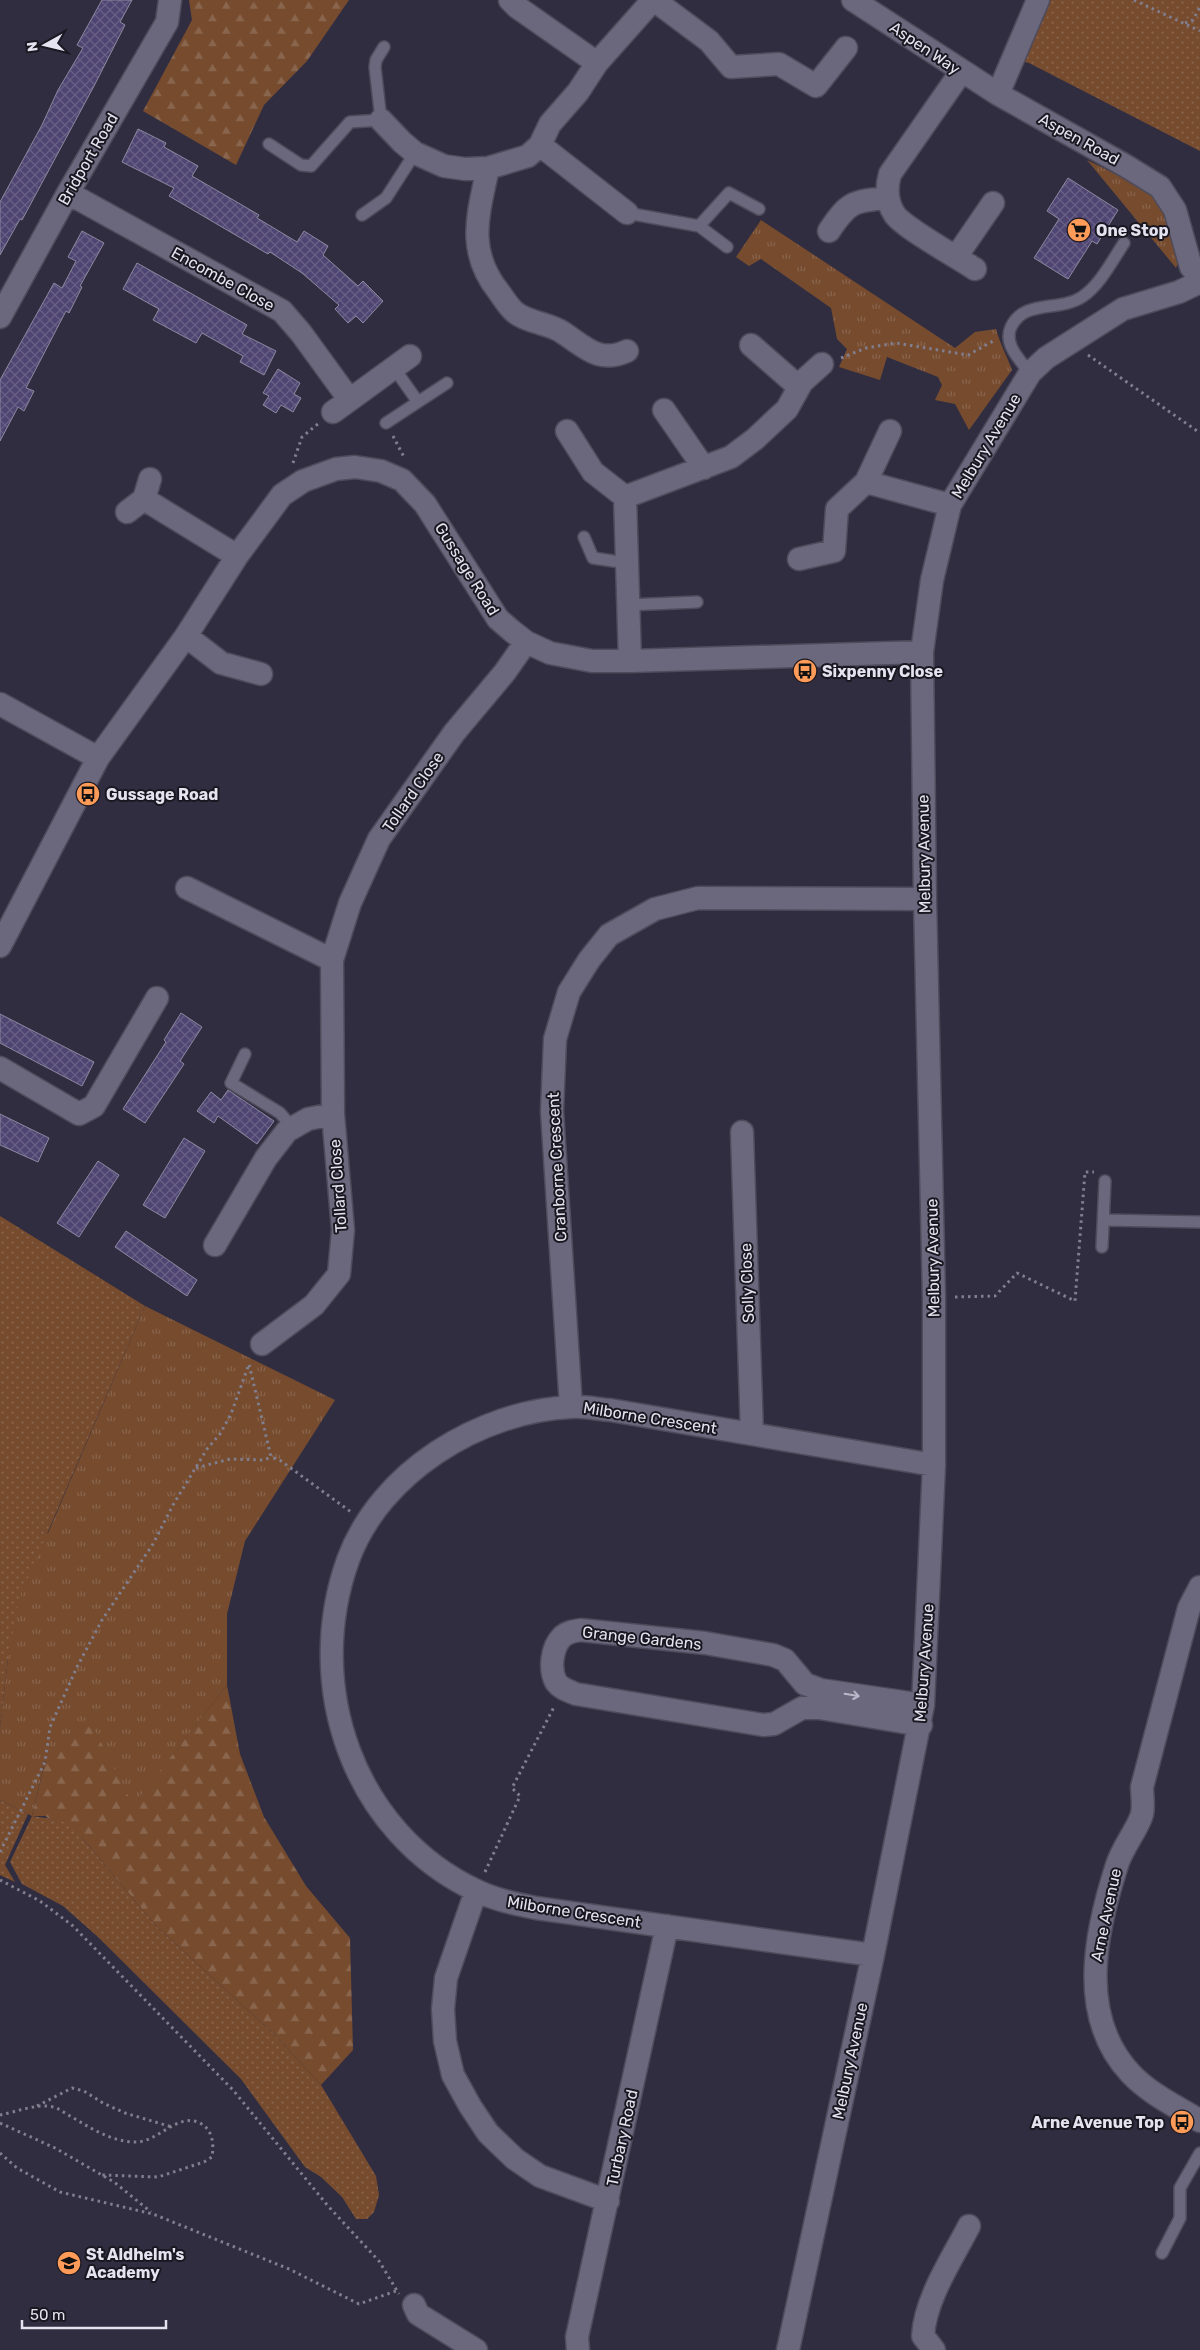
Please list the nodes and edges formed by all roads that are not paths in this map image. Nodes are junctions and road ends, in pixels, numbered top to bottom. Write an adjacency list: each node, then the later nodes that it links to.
1 (170, 0): 16 (street, Bridport Road)
2 (510, 0): 8 (street)
3 (653, 0): 7 (street); 8 (street)
4 (853, 0): 9 (street, Aspen Way)
5 (1038, 0): 10 (street)
6 (384, 47): 11 (lane)
7 (846, 48)
8 (597, 63): 13 (street)
9 (961, 72): 10 (street, Aspen Way); 17 (street)
10 (998, 94): 28 (street, Aspen Road)
11 (381, 120): 12 (lane); 14 (street)
12 (269, 144)
13 (540, 145): 15 (street); 20 (street)
14 (415, 152): 15 (street); 21 (lane)
15 (488, 168): 32 (street)
16 (68, 193): 30 (street, Bridport Road); 34 (street, Encombe Close)
17 (888, 198): 23 (street); 26 (street)
18 (993, 203): 26 (street)
19 (759, 209): 22 (lane)
20 (627, 214): 22 (lane)
21 (362, 215)
22 (698, 226): 25 (lane)
23 (829, 231)
24 (1124, 243): 35 (lane)
25 (728, 247)
26 (956, 257): 27 (street)
27 (975, 269)
28 (1200, 277)
29 (1200, 282): 35 (street, Melbury Avenue)
30 (0, 317)
31 (751, 345): 37 (street)
32 (627, 351)
33 (822, 364): 37 (street)
34 (394, 368): 38 (lane)
35 (1030, 373): 47 (street, Melbury Avenue)
36 (447, 383): 38 (lane)
37 (799, 387): 43 (street)
38 (418, 402): 40 (lane)
39 (664, 410): 43 (street)
40 (386, 423)
41 (567, 431): 46 (street)
42 (890, 431): 44 (street)
43 (704, 468): 46 (street)
44 (866, 482): 47 (street); 50 (street)
45 (140, 497): 49 (street)
46 (625, 497): 51 (street)
47 (950, 505): 56 (street, Melbury Avenue)
48 (584, 537): 51 (lane)
49 (237, 556): 54 (street, Gussage Road); 55 (street, Gussage Road)
50 (799, 559)
51 (627, 563): 53 (street)
52 (697, 602): 53 (lane)
53 (628, 605): 57 (street)
54 (186, 636): 58 (street); 60 (street, Gussage Road)
55 (526, 642): 57 (street, Gussage Road); 64 (street, Tollard Close)
56 (922, 652): 57 (street, Gussage Road); 62 (street, Melbury Avenue)
57 (630, 661)
58 (261, 674)
59 (0, 704): 60 (street)
60 (98, 758): 63 (street, Gussage Road)
61 (187, 888): 64 (street)
62 (924, 899): 77 (street, Cranborne Crescent); 79 (street, Melbury Avenue)
63 (0, 946)
64 (332, 960): 68 (street, Tollard Close)
65 (157, 998): 67 (street)
66 (245, 1054): 69 (lane)
67 (0, 1068)
68 (333, 1114): 69 (street, Tollard Close); 76 (street, Tollard Close)
69 (294, 1128): 74 (street, Tollard Close)
70 (742, 1132): 78 (street, Solly Close)
71 (1105, 1181): 72 (lane)
72 (1104, 1220): 73 (lane); 75 (lane)
73 (1200, 1222)
74 (215, 1245)
75 (1102, 1247)
76 (262, 1344)
77 (571, 1407): 78 (street, Milborne Crescent); 84 (street, Milborne Crescent)
78 (752, 1434): 79 (street, Milborne Crescent)
79 (934, 1465): 83 (street, Melbury Avenue)
80 (1200, 1587): 87 (street, Arne Avenue)
81 (805, 1684): 82 (lane); 82 (street, Grange Gardens); 83 (street, one-way to 83)
82 (802, 1708): 83 (street)
83 (922, 1715): 86 (street, Melbury Avenue)
84 (476, 1891): 85 (street, Milborne Crescent); 89 (street)
85 (667, 1926): 86 (street, Milborne Crescent); 89 (street, Turbary Road)
86 (873, 1955): 95 (street, Melbury Avenue)
87 (1198, 2116)
88 (1200, 2153): 91 (lane)
89 (608, 2201): 94 (street, Turbary Road)
90 (969, 2226): 96 (street)
91 (1162, 2252)
92 (414, 2305): 93 (street)
93 (476, 2350)
94 (578, 2350)
95 (788, 2350)
96 (934, 2350)

